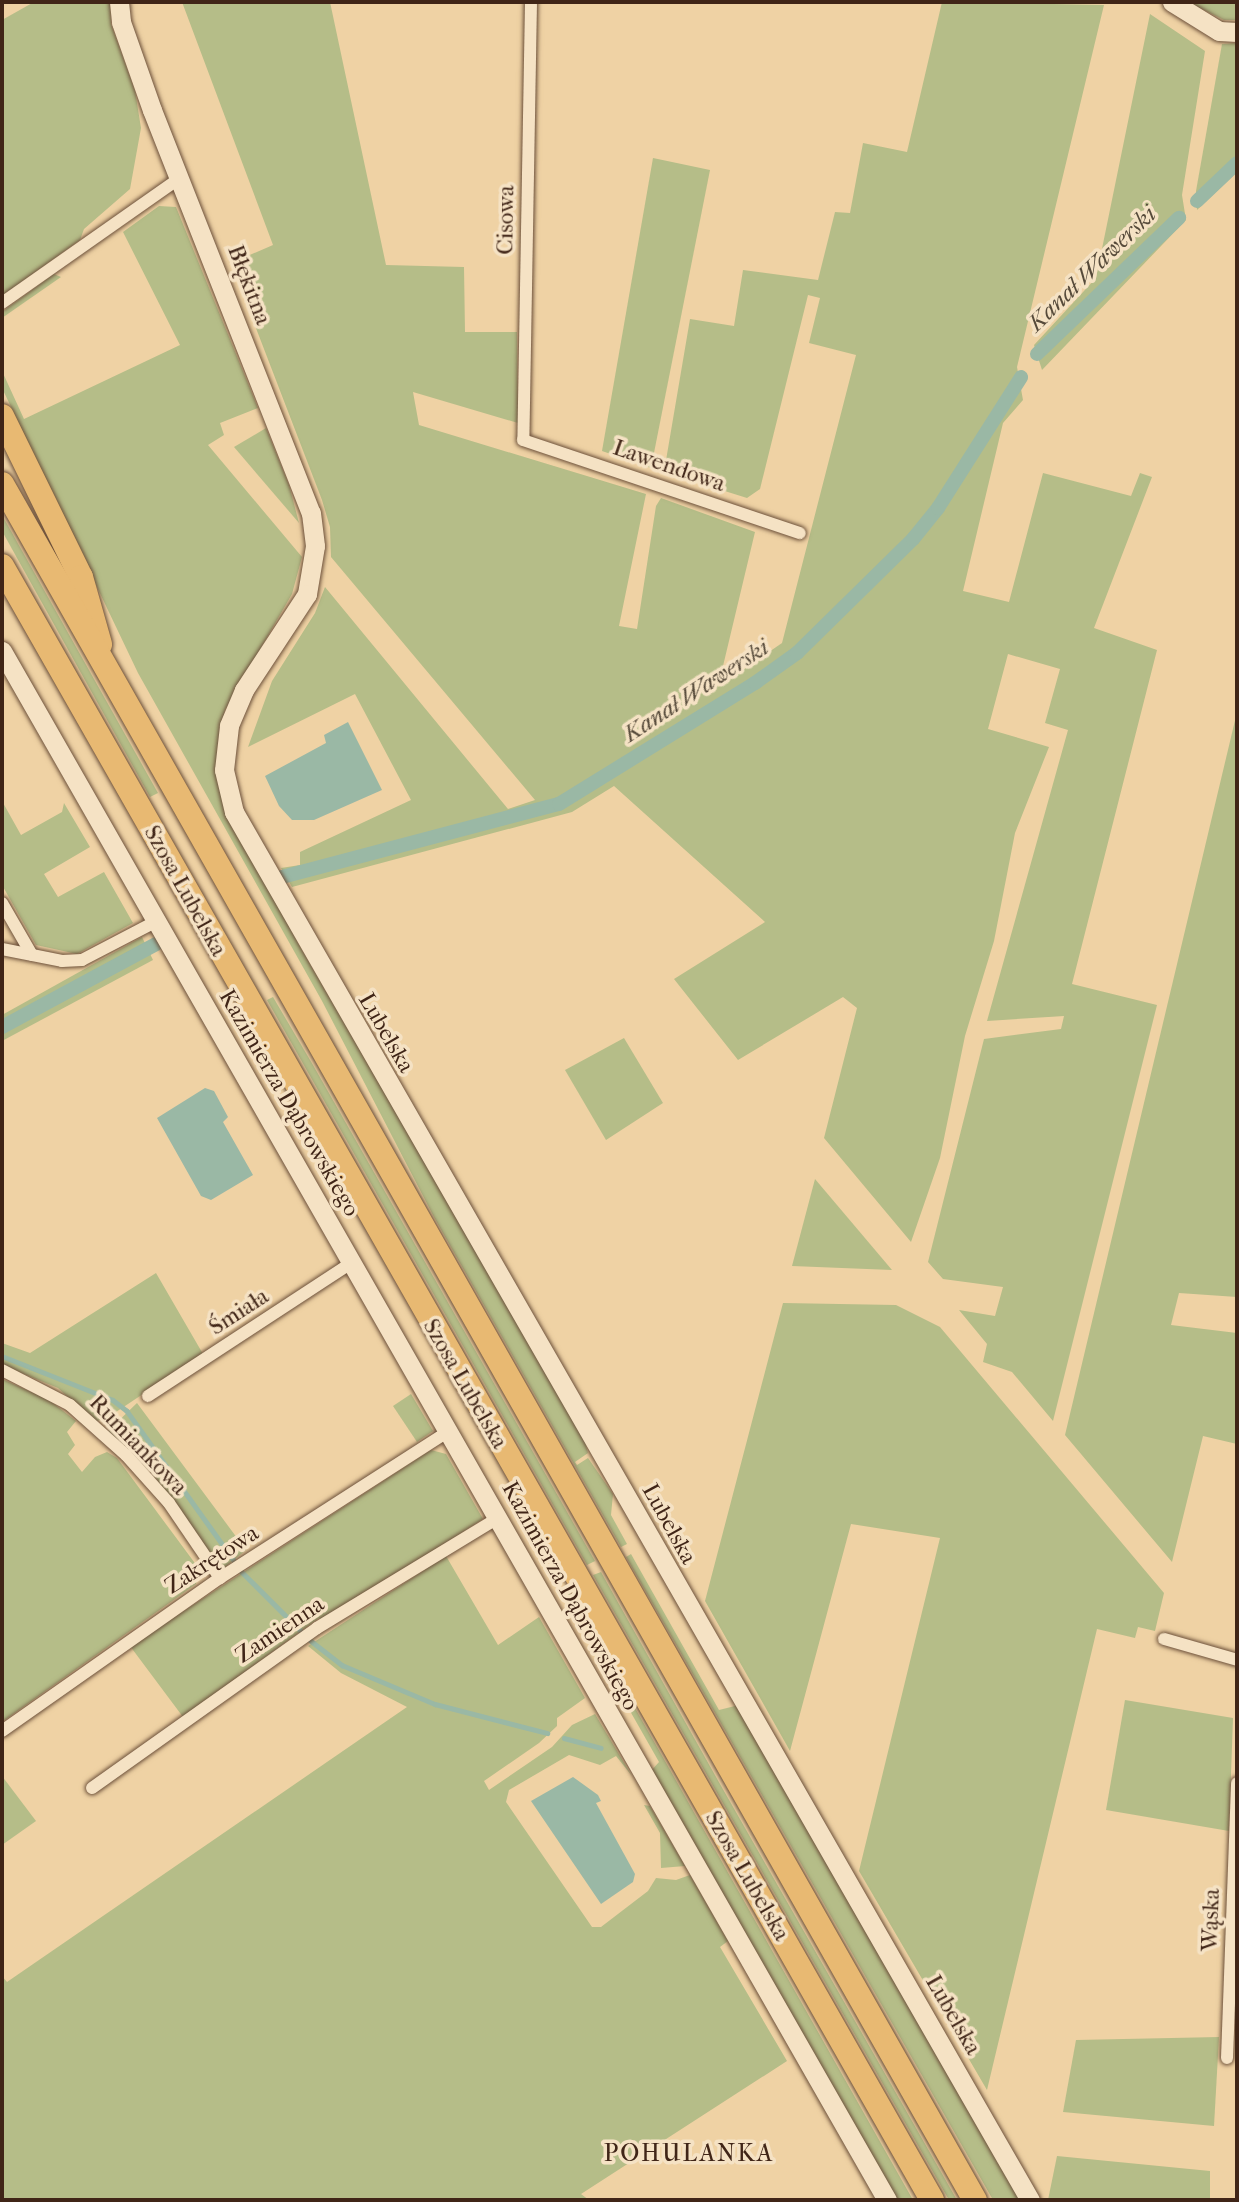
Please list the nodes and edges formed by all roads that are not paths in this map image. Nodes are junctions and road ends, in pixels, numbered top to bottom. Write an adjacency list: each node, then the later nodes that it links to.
1 (119, 2): 5 (street, Błękitna)
2 (531, 2): 8 (street, Cisowa)
3 (1172, 2): 4 (street)
4 (1237, 32)
5 (181, 177): 6 (street); 14 (street, Błękitna)
6 (2, 303)
7 (2, 416): 13 (highway)
8 (523, 440): 10 (street, Lawendowa)
9 (2, 484): 13 (highway)
10 (800, 533)
11 (2, 566): 32 (highway, Szosa Lubelska)
12 (2, 651): 16 (street, Kazimierza Dąbrowskiego)
13 (108, 675): 33 (highway, Szosa Lubelska)
14 (267, 872): 34 (street, Lubelska)
15 (2, 903): 18 (street)
16 (155, 922): 18 (street); 19 (street, Kazimierza Dąbrowskiego)
17 (2, 949): 18 (street)
18 (32, 955)
19 (353, 1262): 21 (street, Śmiała); 22 (street, Kazimierza Dąbrowskiego)
20 (2, 1370): 24 (street, Rumiankowa)
21 (148, 1396)
22 (449, 1431): 23 (street, Kazimierza Dąbrowskiego); 24 (street, Zakrętowa)
23 (498, 1518): 29 (street, Zamienna); 31 (street, Kazimierza Dąbrowskiego)
24 (220, 1578): 27 (street, Zakrętowa)
25 (1164, 1639): 26 (street)
26 (1237, 1660)
27 (2, 1731)
28 (1237, 1783): 30 (street, Wąska)
29 (92, 1788)
30 (1227, 2058)
31 (887, 2200)
32 (932, 2200)
33 (975, 2200)
34 (1030, 2200)

